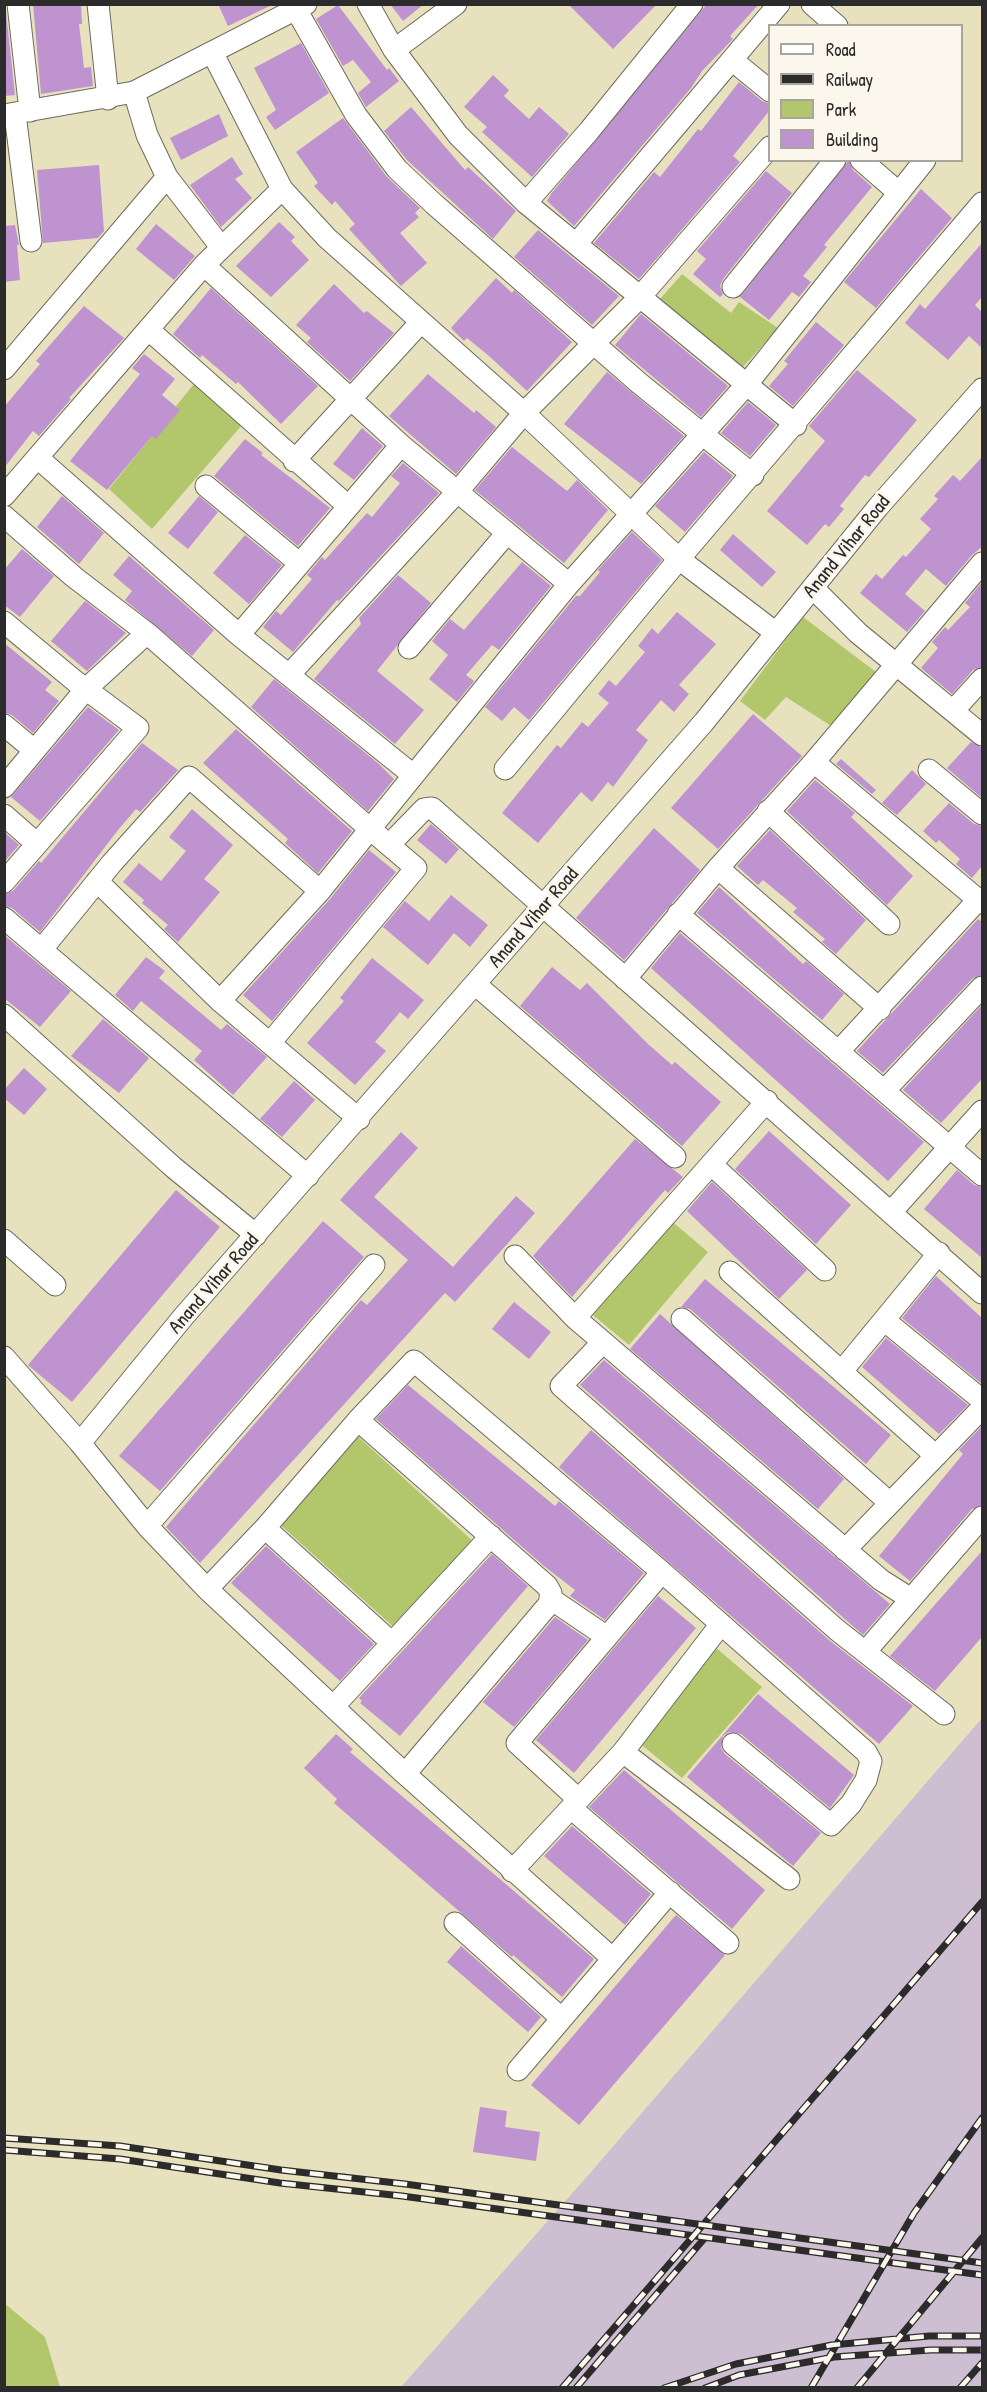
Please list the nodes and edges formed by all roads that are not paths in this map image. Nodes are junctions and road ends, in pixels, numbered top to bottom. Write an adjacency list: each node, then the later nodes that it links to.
1 (18, 4): 16 (street)
2 (98, 4): 15 (street)
3 (368, 4): 10 (street)
4 (456, 4): 10 (street)
5 (779, 4): 12 (street)
6 (812, 4): 9 (street)
7 (302, 8): 11 (street); 34 (street)
8 (682, 8): 24 (street)
9 (835, 24)
10 (394, 50): 24 (street)
11 (213, 54): 14 (street); 22 (street)
12 (732, 60): 13 (street); 27 (street)
13 (768, 89)
14 (134, 92): 15 (street); 21 (street)
15 (108, 99): 16 (street)
16 (17, 113): 26 (street)
17 (768, 149): 31 (street)
18 (833, 162): 30 (street)
19 (863, 162): 23 (street)
20 (923, 162): 23 (street)
21 (167, 177): 28 (street); 35 (street)
22 (282, 189): 28 (street); 32 (street)
23 (899, 193): 36 (street)
24 (526, 203): 27 (street)
25 (982, 203): 40 (street)
26 (31, 241)
27 (577, 243): 31 (street)
28 (222, 248): 29 (street)
29 (204, 265): 33 (street); 38 (street)
30 (733, 287)
31 (639, 297): 34 (street); 36 (street)
32 (420, 323): 38 (street); 39 (street)
33 (149, 330): 43 (street); 44 (street)
34 (594, 343): 39 (street); 41 (street)
35 (4, 369)
36 (747, 384): 40 (street); 41 (street)
37 (982, 389): 57 (street, Anand Vihar Road)
38 (350, 400): 42 (street); 44 (street)
39 (524, 413): 47 (street); 50 (street)
40 (796, 424): 45 (street)
41 (702, 434): 45 (street); 50 (street)
42 (401, 445): 47 (street); 49 (street)
43 (38, 458): 48 (street); 61 (street)
44 (294, 461): 49 (street)
45 (753, 475): 53 (street)
46 (206, 486): 54 (street)
47 (458, 491): 52 (street); 64 (street)
48 (4, 496)
49 (348, 506): 54 (street)
50 (633, 513): 53 (street); 56 (street)
51 (4, 516): 59 (street)
52 (507, 533): 56 (street); 62 (street)
53 (679, 559): 60 (street); 72 (street)
54 (299, 563): 61 (street)
55 (982, 564): 63 (street)
56 (569, 584): 74 (street)
57 (813, 588): 60 (street, Anand Vihar Road); 63 (street)
58 (4, 622): 66 (street)
59 (147, 633): 66 (street); 79 (street)
60 (776, 633): 87 (street, Anand Vihar Road)
61 (239, 635): 64 (street)
62 (409, 648)
63 (897, 666): 67 (street); 71 (street)
64 (289, 675): 74 (street)
65 (982, 679): 67 (street)
66 (86, 689): 70 (street); 80 (street)
67 (953, 711): 69 (street)
68 (4, 725): 70 (street)
69 (982, 735)
70 (34, 750): 75 (street)
71 (813, 762): 76 (street); 86 (street)
72 (505, 769)
73 (929, 770): 77 (street)
74 (413, 775): 79 (street)
75 (4, 787)
76 (768, 812): 82 (street); 90 (street)
77 (982, 814)
78 (4, 815): 80 (street)
79 (370, 829): 81 (street); 85 (street)
80 (37, 844): 84 (street)
81 (389, 845): 87 (street); 98 (street)
82 (718, 867): 88 (street); 96 (street)
83 (97, 881): 85 (street); 91 (street); 95 (street)
84 (4, 882)
85 (320, 891): 95 (street)
86 (980, 901): 96 (street)
87 (543, 908): 92 (street); 93 (street, Anand Vihar Road)
88 (678, 914): 92 (street); 99 (street)
89 (4, 918): 91 (street)
90 (889, 924)
91 (42, 949): 108 (street)
92 (625, 980): 101 (street)
93 (475, 984): 103 (street, Anand Vihar Road); 105 (street)
94 (982, 987): 100 (street)
95 (220, 1001): 98 (street)
96 (880, 1009): 99 (street)
97 (4, 1015): 110 (street)
98 (270, 1043): 103 (street)
99 (838, 1052): 100 (street)
100 (885, 1090): 104 (street)
101 (767, 1101): 106 (street); 109 (street)
102 (982, 1111): 104 (street)
103 (359, 1119): 108 (street, Anand Vihar Road)
104 (949, 1147): 107 (street); 109 (street)
105 (675, 1157)
106 (711, 1164): 115 (street); 119 (street)
107 (982, 1175)
108 (308, 1176): 110 (street, Anand Vihar Road)
109 (892, 1210): 112 (street)
110 (256, 1235): 128 (street, Anand Vihar Road)
111 (4, 1240): 117 (street)
112 (939, 1254): 118 (street); 121 (street)
113 (515, 1256): 119 (street)
114 (374, 1264): 132 (street)
115 (825, 1270)
116 (730, 1272): 124 (street)
117 (55, 1285)
118 (982, 1293)
119 (575, 1318): 122 (street)
120 (682, 1319): 130 (street)
121 (884, 1320): 124 (street); 125 (street)
122 (603, 1342): 135 (street); 143 (street)
123 (4, 1357): 128 (street)
124 (842, 1371): 129 (street)
125 (982, 1400)
126 (982, 1408): 129 (street)
127 (358, 1420): 133 (street); 134 (street); 136 (street)
128 (80, 1443): 132 (street)
129 (936, 1456): 130 (street)
130 (890, 1503): 135 (street)
131 (982, 1517): 139 (street)
132 (147, 1526): 137 (street)
133 (265, 1528): 137 (street); 142 (street)
134 (491, 1536): 138 (street); 142 (street)
135 (845, 1550): 139 (street)
136 (662, 1572): 140 (street); 141 (street)
137 (207, 1589): 144 (street)
138 (551, 1599): 141 (street); 148 (street)
139 (911, 1599): 143 (street)
140 (721, 1624): 146 (street); 147 (street)
141 (607, 1637): 149 (street)
142 (393, 1643): 144 (street)
143 (866, 1652): 145 (street)
144 (333, 1707): 148 (street)
145 (944, 1714)
146 (733, 1744)
147 (622, 1752): 149 (street); 151 (street)
148 (405, 1774): 150 (street)
149 (574, 1804): 150 (street); 152 (street)
150 (512, 1870): 155 (street)
151 (789, 1879)
152 (670, 1892): 154 (street); 155 (street)
153 (455, 1923): 156 (street)
154 (729, 1943)
155 (612, 1958): 156 (street)
156 (561, 2018): 157 (street)
157 (519, 2070)

